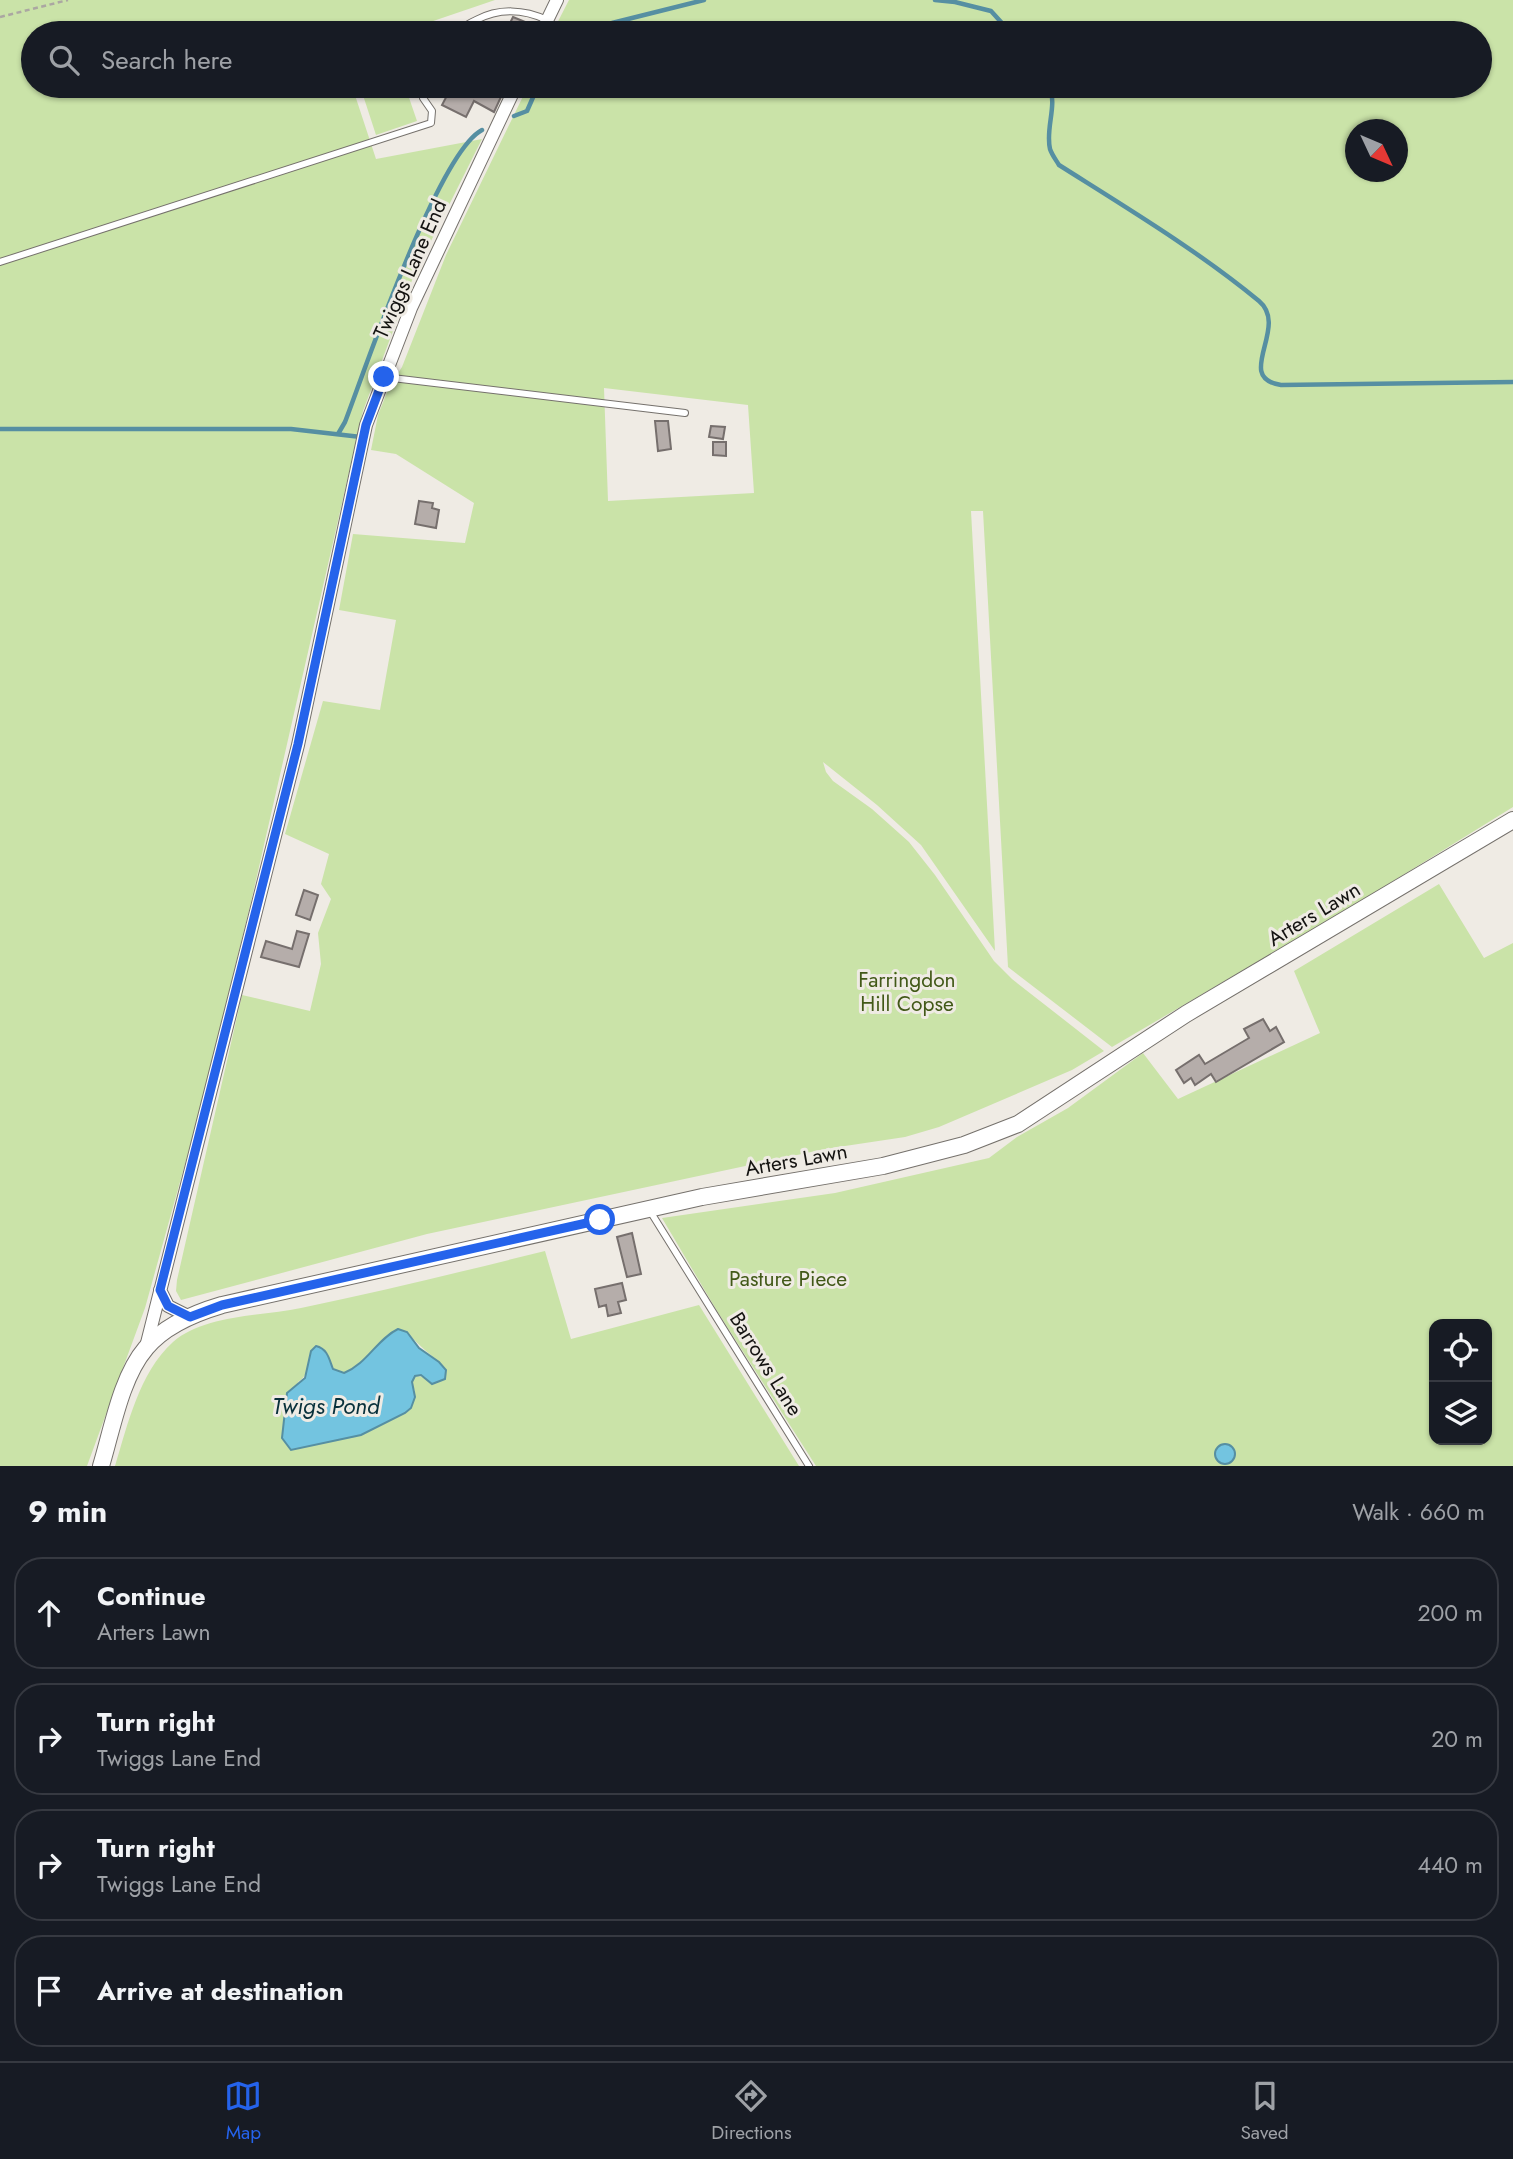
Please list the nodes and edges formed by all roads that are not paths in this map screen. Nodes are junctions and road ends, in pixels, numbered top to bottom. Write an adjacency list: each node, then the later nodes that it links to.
1 (557, 0): 2 (street)
2 (547, 20): 3 (lane)
3 (474, 21)
4 (424, 98): 6 (lane)
5 (510, 98): 7 (street, Twiggs Lane End)
6 (0, 262)
7 (384, 377): 8 (lane); 11 (street, Twiggs Lane End)
8 (685, 413)
9 (1513, 820): 10 (street, Arters Lawn)
10 (649, 1209): 12 (street, Arters Lawn); 15 (lane, Barrows Lane)
11 (160, 1290): 12 (street); 13 (street, Twiggs Lane End)
12 (190, 1317): 13 (street, Arters Lawn)
13 (146, 1348): 14 (street, Arters Lawn)
14 (101, 1466)
15 (809, 1466)

